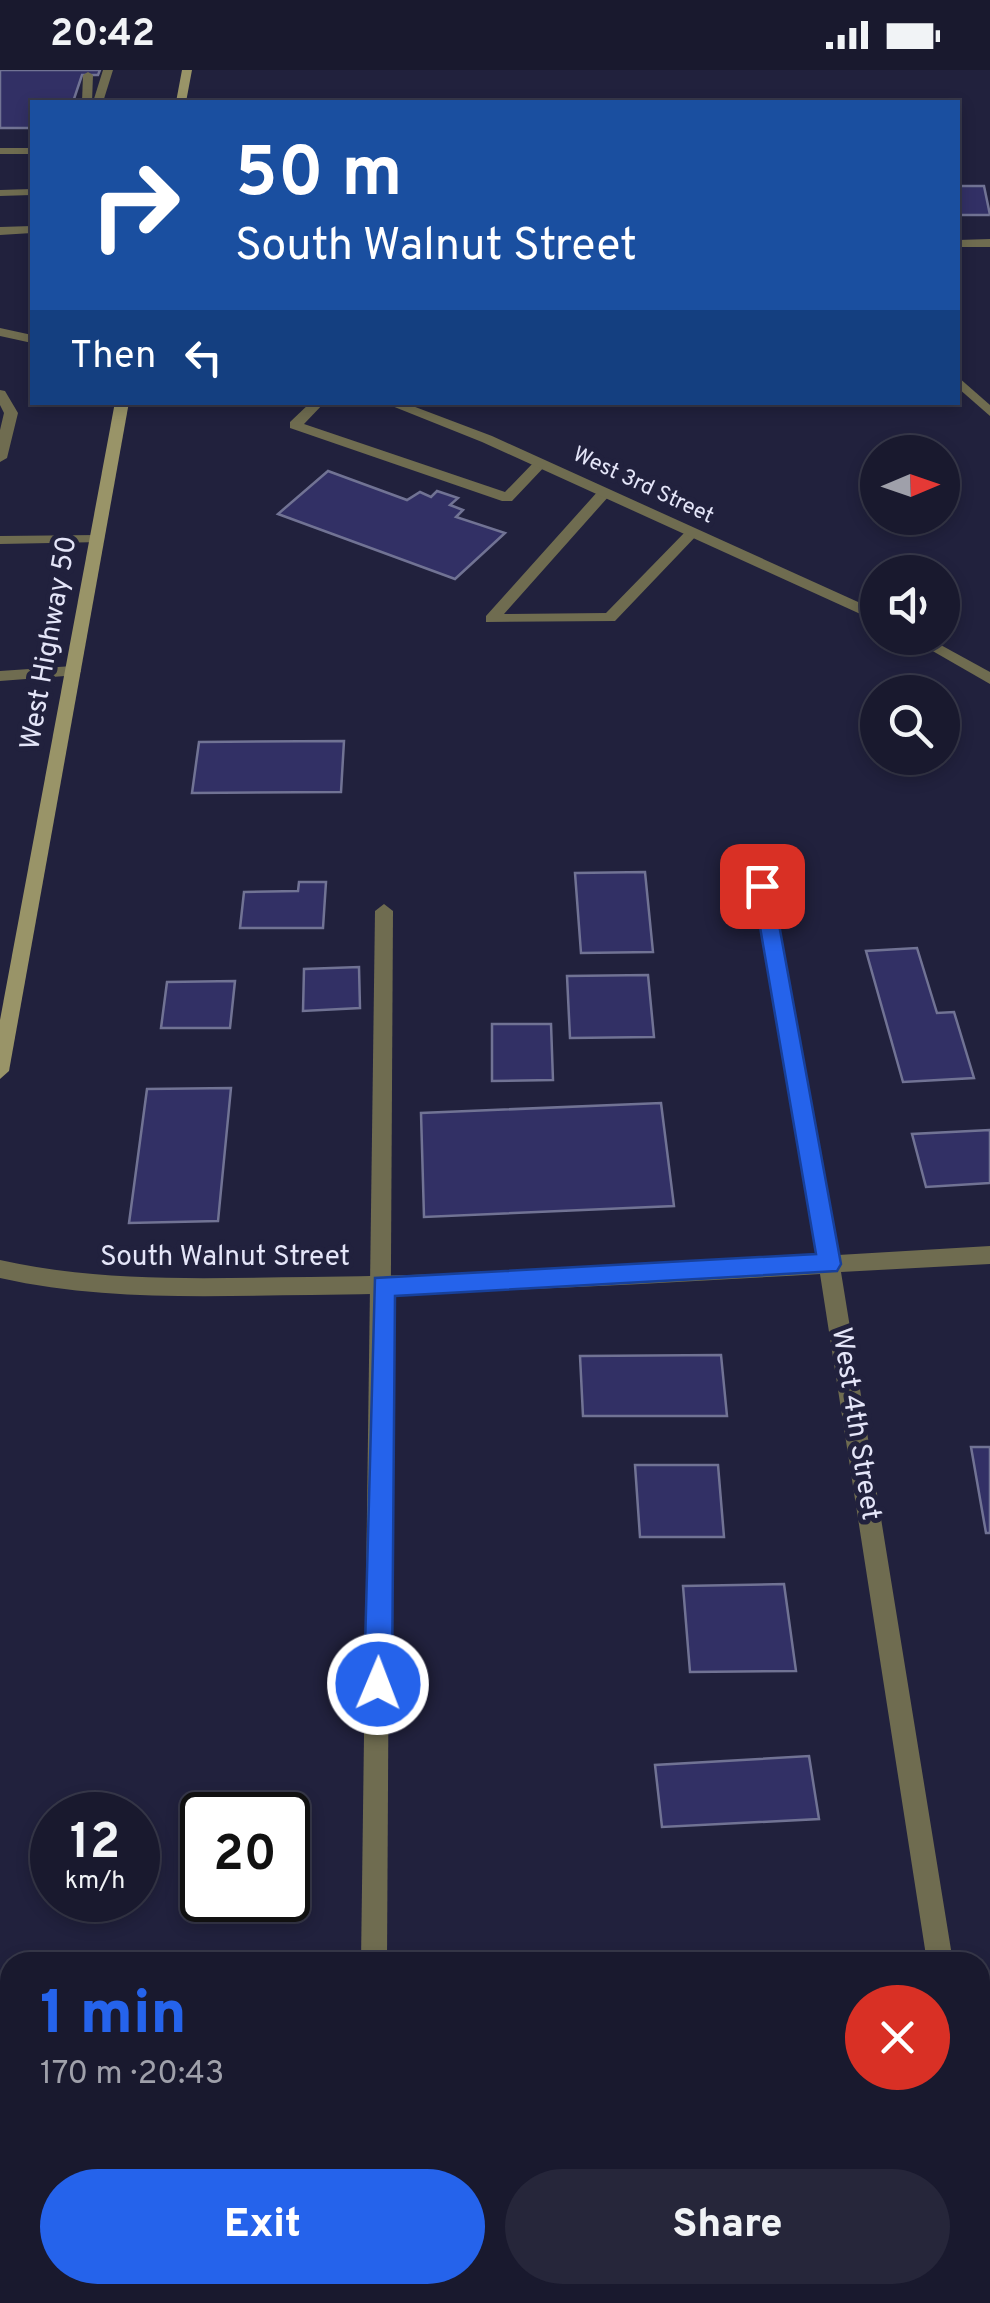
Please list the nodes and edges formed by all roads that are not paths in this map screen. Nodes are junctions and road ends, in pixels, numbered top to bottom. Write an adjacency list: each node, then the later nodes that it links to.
1 (108, 70): 5 (street)
2 (187, 70): 6 (main road)
3 (88, 75): 4 (street)
4 (87, 100)
5 (99, 100)
6 (181, 100)
7 (0, 151): 8 (street)
8 (30, 151)
9 (30, 192): 10 (street)
10 (0, 193)
11 (30, 230): 12 (street)
12 (0, 231)
13 (990, 243): 14 (street)
14 (960, 244)
15 (0, 332): 16 (street)
16 (30, 338)
17 (960, 383): 22 (street)
18 (0, 394): 23 (street)
19 (121, 405): 28 (main road, West Highway 50)
20 (316, 405): 25 (street)
21 (420, 408): 25 (street, West 3rd Street)
22 (990, 412)
23 (3, 434): 24 (street)
24 (0, 458)
25 (541, 464): 26 (street, West 3rd Street)
26 (604, 492): 27 (street, West 3rd Street); 27 (street)
27 (692, 532): 30 (street, West 3rd Street)
28 (97, 539): 29 (street); 32 (main road, West Highway 50)
29 (0, 540)
30 (860, 610)
31 (948, 655): 34 (street)
32 (73, 671): 33 (street); 37 (main road, West Highway 50)
33 (0, 676)
34 (990, 678)
35 (762, 886): 39 (street, West 4th Street)
36 (384, 910): 41 (street)
37 (0, 1071)
38 (990, 1255): 39 (street, South Walnut Street)
39 (829, 1264): 41 (street, South Walnut Street); 43 (street, West 4th Street)
40 (0, 1268): 41 (street, South Walnut Street)
41 (383, 1286): 42 (street)
42 (374, 1952)
43 (938, 1952)

